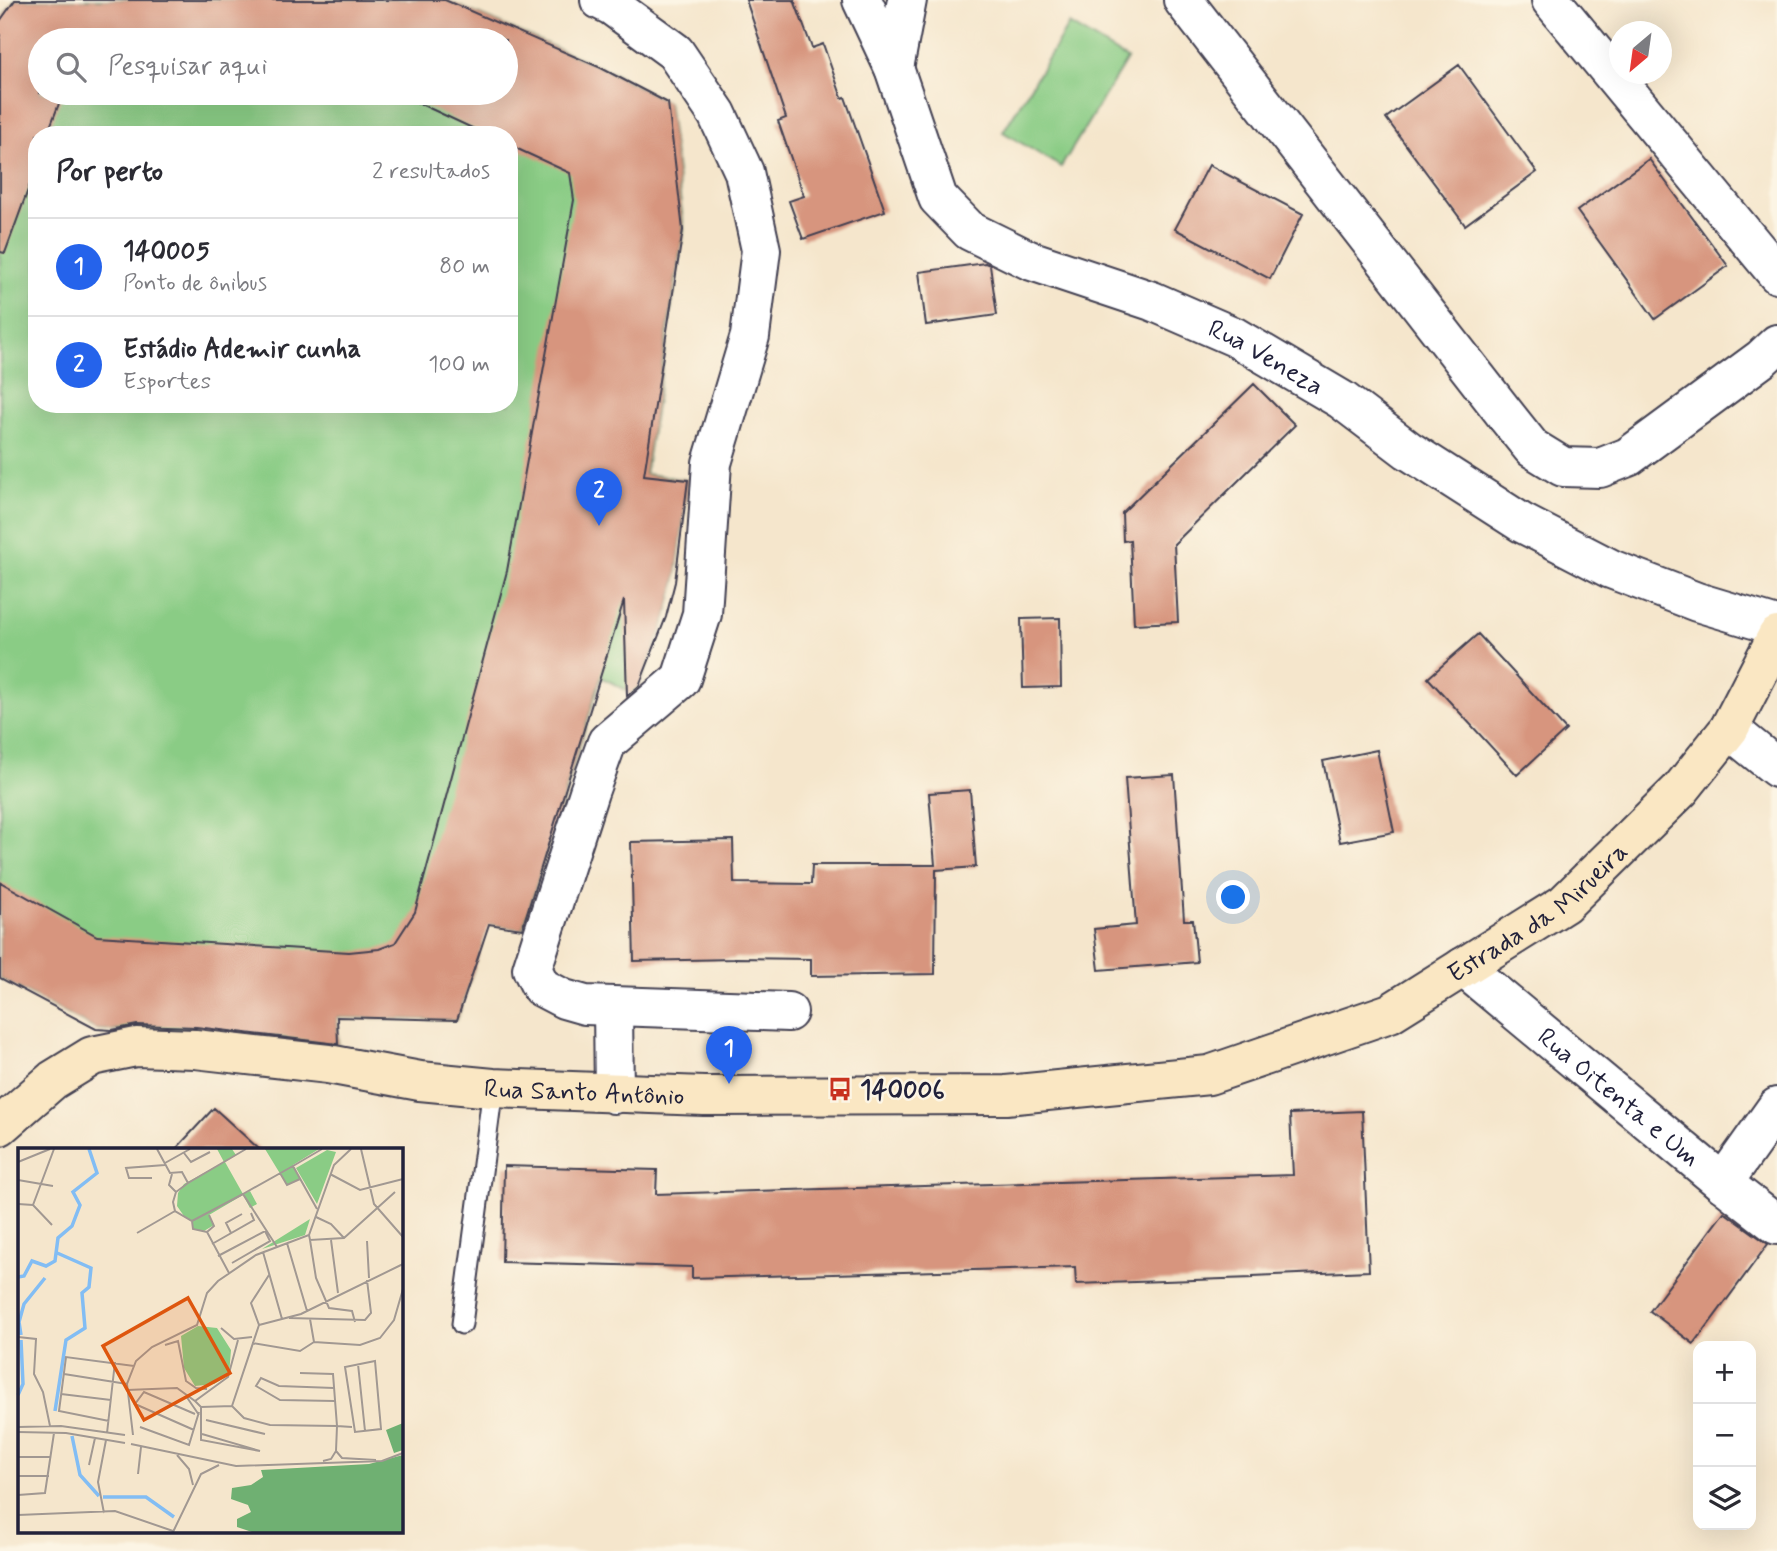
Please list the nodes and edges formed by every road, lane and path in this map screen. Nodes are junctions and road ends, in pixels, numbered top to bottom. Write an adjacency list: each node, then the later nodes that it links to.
1 (600, 0): 14 (street)
2 (862, 0): 6 (street, Rua Veneza)
3 (908, 0): 6 (street)
4 (1183, 0): 8 (street)
5 (1551, 0): 7 (street)
6 (894, 68): 9 (street, Rua Veneza)
7 (1777, 274)
8 (1777, 344)
9 (1777, 626)
10 (1777, 636): 11 (main road, Estrada da Mirueira)
11 (1728, 729): 12 (street); 13 (main road, Estrada da Mirueira)
12 (1777, 768)
13 (1464, 967): 16 (main road, Estrada da Mirueira); 21 (street, Rua Oitenta e Um)
14 (613, 1008): 15 (street); 18 (street)
15 (788, 1012)
16 (1209, 1074): 18 (main road, Rua Santo Antônio)
17 (494, 1088): 18 (main road, Rua Santo Antônio); 20 (main road, Rua Santo Antônio); 23 (lane)
18 (614, 1094)
19 (1777, 1107): 21 (street)
20 (0, 1126)
21 (1723, 1183): 22 (street, Rua Oitenta e Um)
22 (1777, 1225)
23 (462, 1324)

